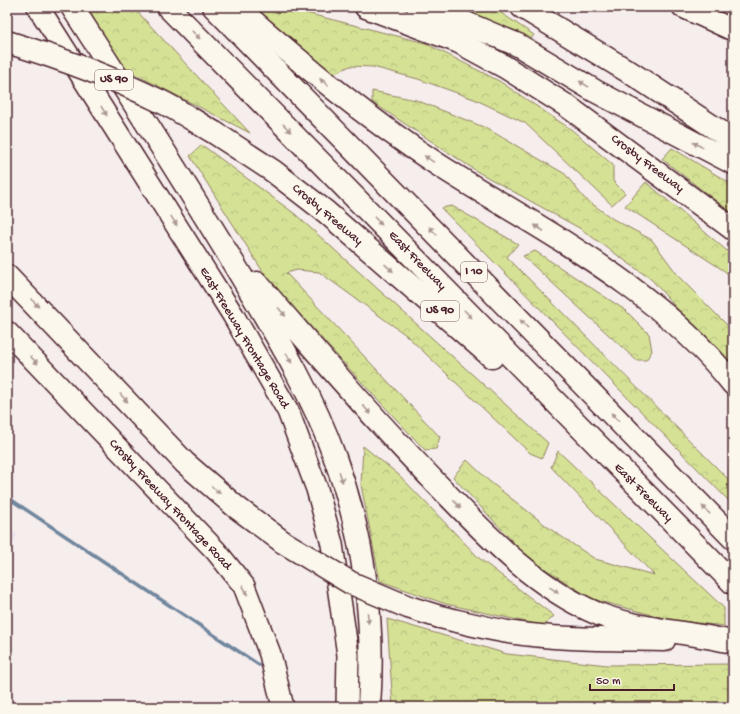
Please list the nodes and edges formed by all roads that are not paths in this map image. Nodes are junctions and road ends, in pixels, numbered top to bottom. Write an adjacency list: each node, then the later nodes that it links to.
1 (38, 7): 25 (main road, East Freeway Frontage Road, one-way to 25)
2 (72, 7): 14 (highway)
3 (168, 7): 19 (highway, East Freeway / I 10, one-way to 19)
4 (214, 7): 20 (highway, I 10, one-way to 4)
5 (236, 7): 18 (highway, one-way to 5)
6 (366, 7): 15 (highway, Crosby Freeway)
7 (418, 7): 13 (highway, one-way to 7)
8 (522, 7): 12 (highway)
9 (684, 7): 10 (main road)
10 (733, 30)
11 (7, 42): 19 (highway, Crosby Freeway / US 90, one-way to 19, bridge)
12 (733, 140)
13 (733, 163)
14 (213, 228): 22 (highway, one-way to 22); 26 (highway, one-way to 26)
15 (733, 230)
16 (7, 276): 22 (highway, one-way to 22, bridge)
17 (7, 332): 24 (main road, Crosby Freeway Frontage Road, one-way to 24)
18 (733, 384)
19 (605, 454): 21 (highway, East Freeway / I 10)
20 (733, 538)
21 (733, 583)
22 (705, 639): 23 (highway)
23 (730, 641)
24 (283, 707)
25 (347, 707)
26 (369, 707)

